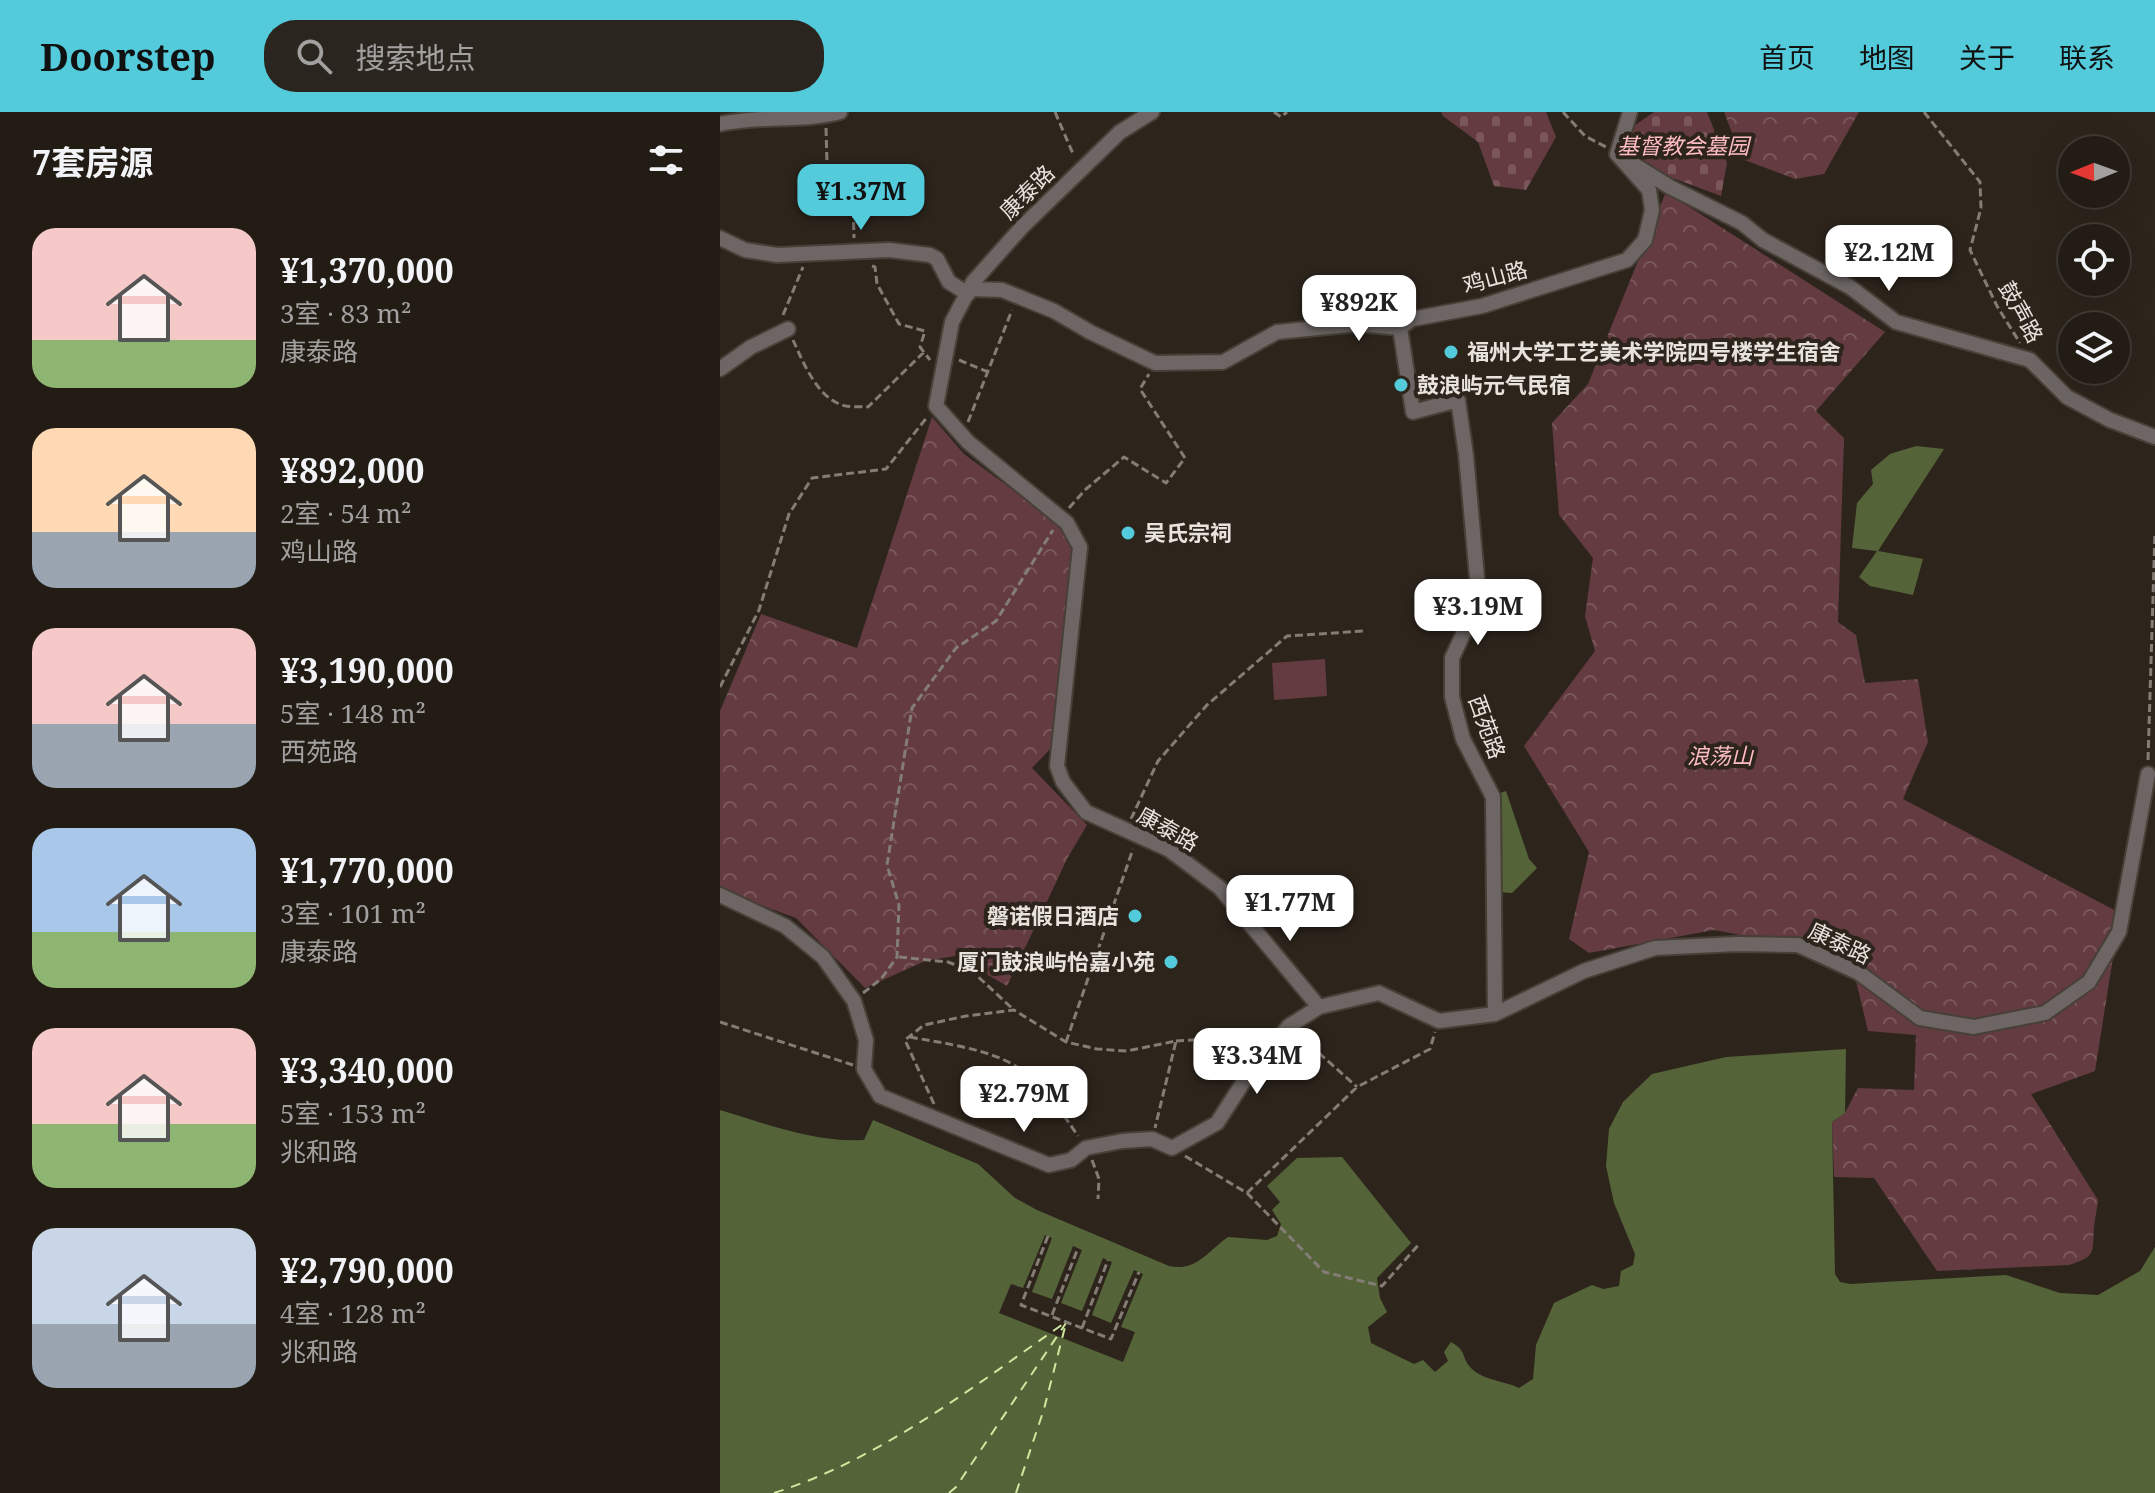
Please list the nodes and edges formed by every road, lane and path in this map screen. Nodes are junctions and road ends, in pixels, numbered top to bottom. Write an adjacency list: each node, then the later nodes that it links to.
1 (1055, 112): 11 (path)
2 (1152, 112): 11 (street, 康泰路)
3 (1274, 112): 4 (path)
4 (1287, 112)
5 (1563, 112): 10 (path)
6 (1630, 112): 10 (street)
7 (1924, 112): 21 (path, 鼓声路)
8 (833, 114): 9 (street); 14 (path)
9 (720, 124)
10 (1617, 154): 17 (street, 鸡山路); 21 (street)
11 (1079, 171): 15 (street, 康泰路)
12 (720, 238): 13 (street)
13 (809, 254): 14 (street); 18 (path)
14 (859, 257): 15 (street); 19 (path)
15 (969, 292): 16 (street, 鸡山路); 20 (street, 康泰路)
16 (1017, 296): 23 (street, 鸡山路); 25 (path)
17 (1400, 328): 23 (street, 鸡山路); 40 (street, 西苑路)
18 (788, 329): 19 (path); 24 (street)
19 (924, 352): 22 (path)
20 (946, 355): 25 (path); 26 (street, 康泰路)
21 (2030, 360): 28 (street)
22 (932, 362)
23 (1155, 363): 29 (path)
24 (720, 369)
25 (988, 372): 27 (path)
26 (936, 406): 27 (street, 康泰路); 32 (path)
27 (963, 437): 29 (street, 康泰路)
28 (2155, 437)
29 (1061, 518): 34 (street, 康泰路); 36 (path)
30 (2155, 532): 33 (path)
31 (1364, 631): 34 (path)
32 (720, 687)
33 (2148, 774): 40 (street, 康泰路)
34 (1132, 832): 38 (street, 康泰路); 46 (path)
35 (720, 895): 37 (street)
36 (897, 957): 37 (path); 39 (path)
37 (854, 1001): 47 (street)
38 (1319, 1007): 41 (street); 43 (street)
39 (1014, 1010): 44 (path); 46 (path)
40 (1495, 1014): 41 (street, 康泰路)
41 (1439, 1021): 48 (path)
42 (720, 1022): 47 (path)
43 (1283, 1025): 45 (path); 48 (path); 52 (street)
44 (909, 1037): 49 (path); 51 (path)
45 (1176, 1041): 46 (path); 50 (path)
46 (1066, 1042)
47 (864, 1069): 49 (street)
48 (1357, 1087): 53 (path)
49 (942, 1120): 51 (street)
50 (1152, 1139): 51 (street); 52 (street)
51 (1086, 1148): 54 (path)
52 (1172, 1148): 53 (path)
53 (1247, 1193): 56 (path)
54 (1098, 1199)
55 (1048, 1236): 60 (path)
56 (1420, 1243)
57 (1078, 1248): 60 (path)
58 (1108, 1260): 61 (path)
59 (1139, 1272): 61 (path)
60 (1051, 1316): 61 (path)
61 (1082, 1328)

